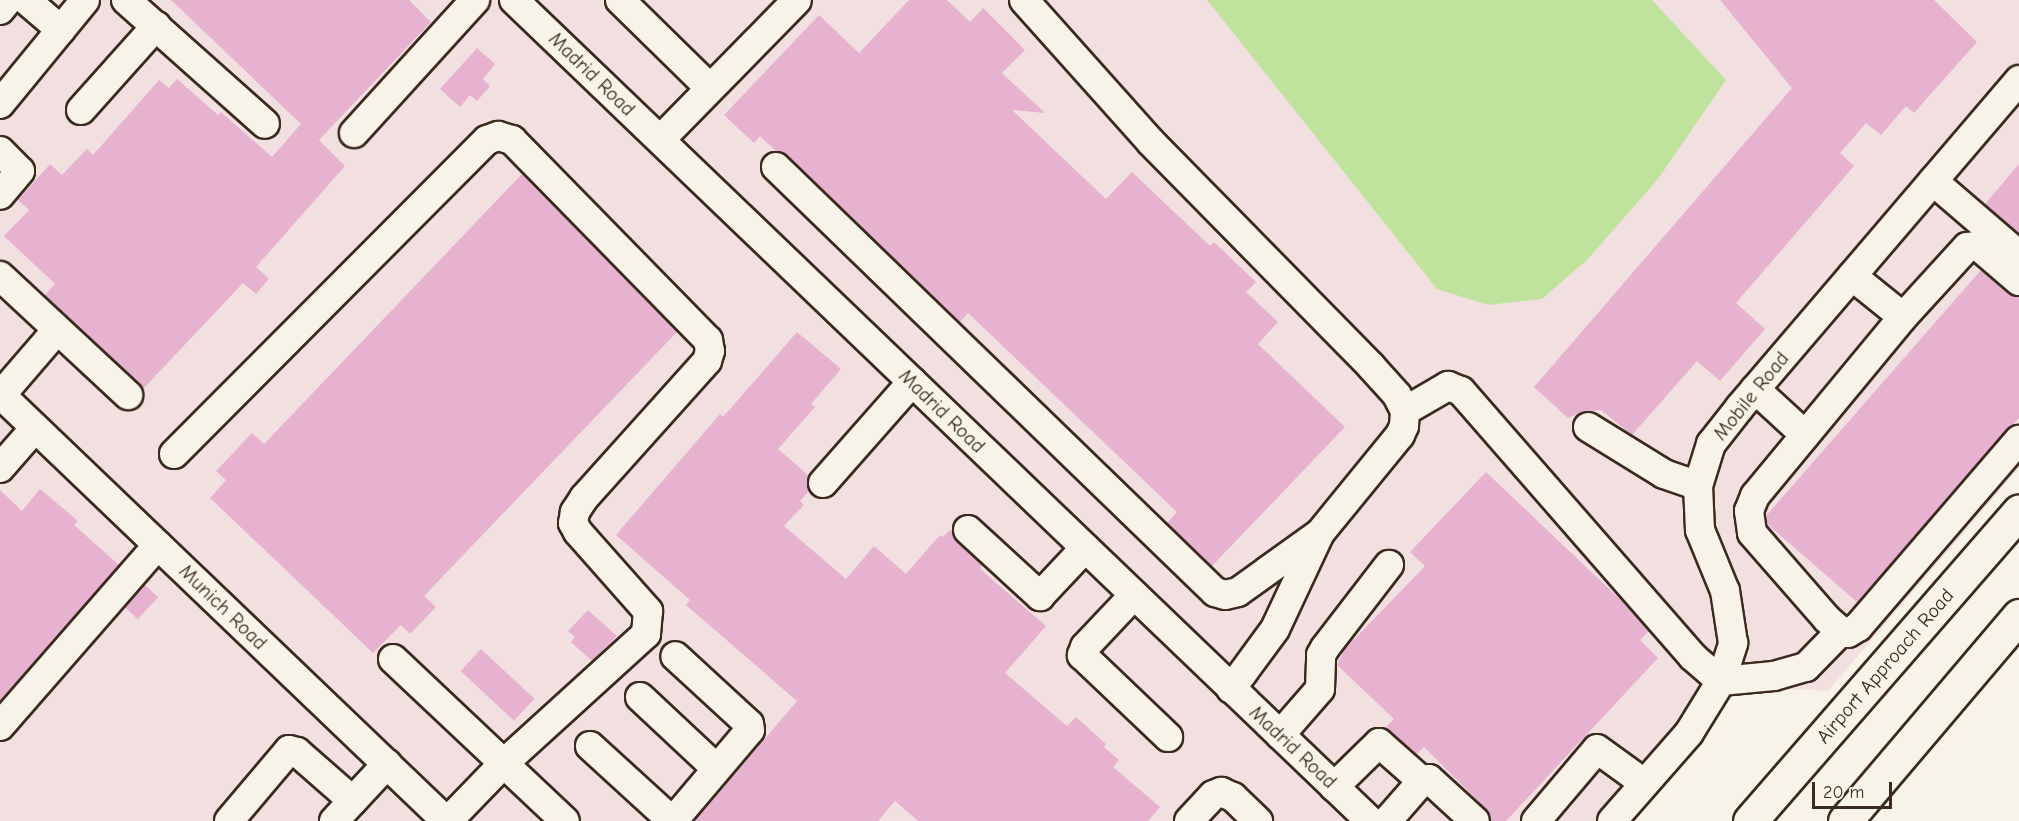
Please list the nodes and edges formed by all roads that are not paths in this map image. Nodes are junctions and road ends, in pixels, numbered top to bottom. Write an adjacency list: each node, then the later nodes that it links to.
1 (8, 0): 10 (street)
2 (26, 0): 12 (street)
3 (85, 0): 12 (street)
4 (126, 0): 11 (street)
5 (475, 0): 18 (street)
6 (514, 0): 19 (street, Madrid Road)
7 (620, 0): 14 (street)
8 (797, 0): 14 (street)
9 (1024, 0): 34 (street)
10 (0, 10)
11 (156, 26): 16 (street); 17 (street)
12 (61, 30): 15 (street)
13 (2019, 80): 22 (street, Mobile Road)
14 (710, 88): 19 (street)
15 (0, 104)
16 (81, 110)
17 (265, 124)
18 (354, 133)
19 (661, 139): 30 (street, Madrid Road)
20 (0, 152): 23 (street)
21 (776, 166): 45 (street)
22 (1933, 181): 24 (street); 26 (street, Mobile Road)
23 (0, 195)
24 (2019, 255)
25 (0, 276): 29 (street)
26 (1852, 276): 28 (street); 31 (street, Mobile Road)
27 (2019, 281): 28 (street)
28 (1903, 317): 37 (street)
29 (57, 330): 32 (street); 33 (street)
30 (912, 381): 41 (street); 47 (street, Madrid Road)
31 (1755, 389): 37 (street); 42 (street, Mobile Road)
32 (128, 394)
33 (0, 395): 36 (street, Munich Road)
34 (1405, 411): 45 (street); 54 (street)
35 (1588, 427): 42 (street)
36 (35, 428): 40 (street); 46 (street, Munich Road)
37 (1805, 435): 51 (street)
38 (2019, 440): 51 (street)
39 (174, 454): 61 (street)
40 (0, 468)
41 (823, 483)
42 (1698, 486): 54 (street, Mobile Road)
43 (2019, 512): 80 (main road, Airport Approach Road)
44 (968, 530): 47 (street)
45 (1320, 533): 55 (street)
46 (158, 545): 57 (street); 62 (street, Munich Road)
47 (1085, 548): 49 (street, Madrid Road)
48 (1389, 565): 58 (street)
49 (1134, 595): 55 (street, Madrid Road); 59 (street)
50 (2019, 616): 81 (main road)
51 (1841, 631): 54 (street)
52 (675, 656): 63 (street)
53 (393, 659): 61 (street)
54 (1721, 681): 65 (street, Mobile Road)
55 (1231, 689): 58 (street, Madrid Road)
56 (640, 697): 63 (street)
57 (0, 726)
58 (1280, 735): 66 (street, Madrid Road)
59 (1168, 737)
60 (590, 746): 72 (street)
61 (504, 763): 70 (street); 71 (street)
62 (387, 764): 67 (street); 70 (street, Munich Road)
63 (717, 769): 72 (street)
64 (1422, 781): 66 (street); 76 (street); 77 (street)
65 (1644, 783): 78 (street); 79 (street, Mobile Road)
66 (1334, 787): 75 (street, Madrid Road)
67 (353, 801): 68 (street); 69 (street)
68 (229, 821)
69 (334, 821)
70 (447, 821)
71 (565, 821)
72 (673, 821)
73 (1189, 821): 74 (street)
74 (1258, 821)
75 (1370, 821)
76 (1386, 821)
77 (1475, 821)
78 (1536, 821)
79 (1612, 821)
80 (1750, 821)
81 (1845, 821)

